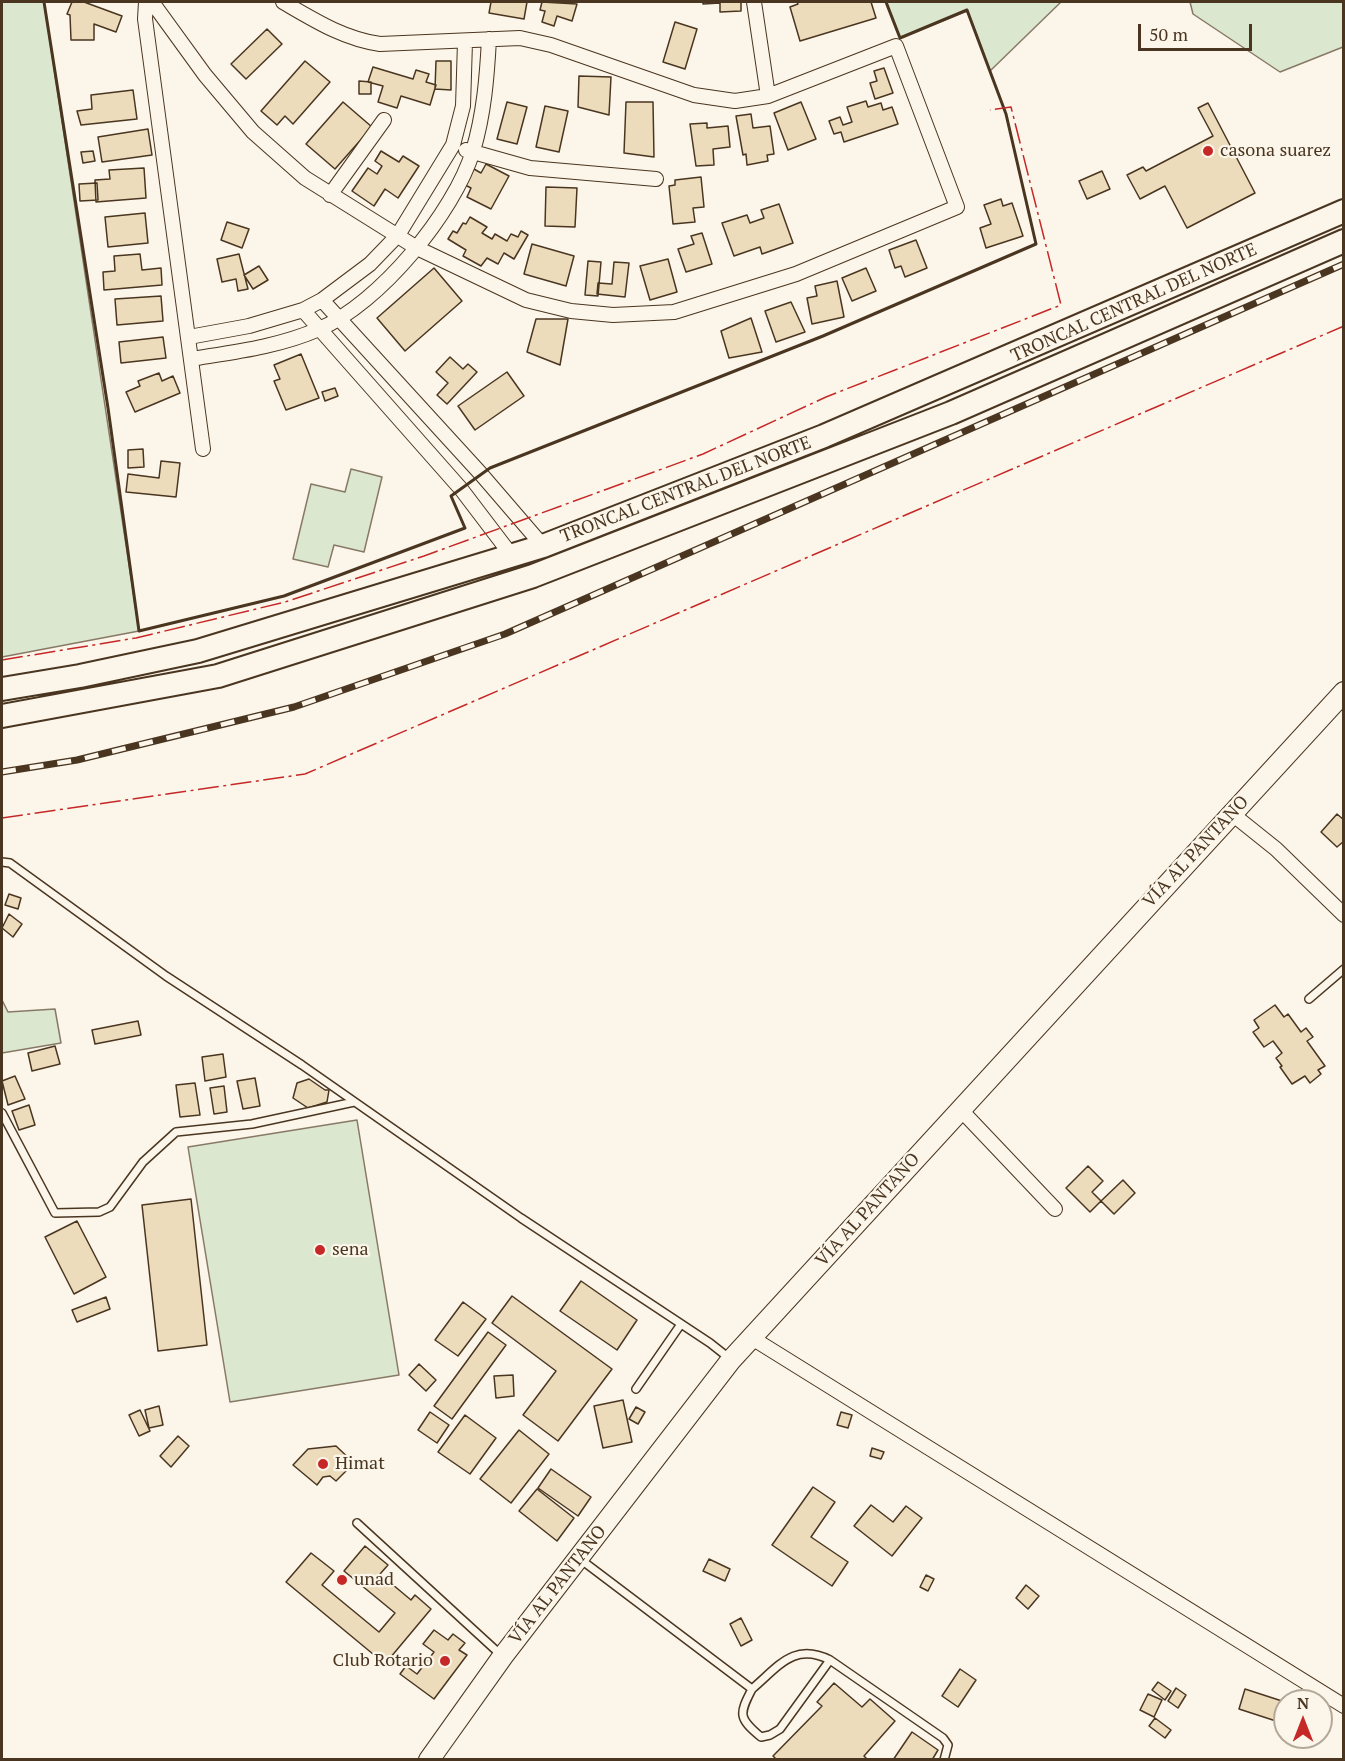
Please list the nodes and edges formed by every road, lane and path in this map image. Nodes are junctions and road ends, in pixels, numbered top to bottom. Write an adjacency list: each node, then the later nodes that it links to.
1 (147, 2): 21 (street)
2 (152, 2): 12 (street)
3 (283, 2): 6 (street)
4 (754, 2): 7 (street)
5 (489, 39): 6 (street); 7 (street); 10 (street)
6 (465, 42): 9 (street)
7 (768, 96): 16 (street)
8 (384, 120): 12 (street)
9 (453, 145): 10 (street); 14 (street)
10 (472, 153): 11 (street); 16 (street)
11 (656, 179)
12 (330, 195): 14 (street)
13 (1344, 211): 26 (highway, TRONCAL CENTRAL DEL NORTE)
14 (398, 235): 16 (street); 17 (street)
15 (1344, 241): 30 (highway, TRONCAL CENTRAL DEL NORTE)
16 (417, 248): 19 (street)
17 (322, 300): 18 (street); 19 (street)
18 (303, 310): 20 (street); 21 (street)
19 (338, 319): 20 (street); 23 (street)
20 (319, 329): 22 (street); 24 (street)
21 (189, 338): 22 (street)
22 (191, 359): 25 (street)
23 (431, 420): 24 (street); 26 (street)
24 (413, 435): 27 (street)
25 (203, 448)
26 (543, 546): 27 (highway, TRONCAL CENTRAL DEL NORTE)
27 (512, 556): 28 (highway, TRONCAL CENTRAL DEL NORTE)
28 (2, 689)
29 (1344, 692): 31 (main road, VÍA AL PANTANO)
30 (2, 716)
31 (1231, 813): 33 (street); 37 (main road, VÍA AL PANTANO)
32 (2, 862): 36 (lane)
33 (1344, 915)
34 (1344, 969): 35 (lane)
35 (1309, 999)
36 (354, 1102): 38 (lane); 40 (lane)
37 (960, 1109): 39 (street); 41 (main road, VÍA AL PANTANO)
38 (2, 1113)
39 (1055, 1209)
40 (681, 1324): 42 (lane); 43 (lane)
41 (752, 1338): 42 (main road, VÍA AL PANTANO); 49 (street)
42 (731, 1360): 45 (main road, VÍA AL PANTANO)
43 (636, 1389)
44 (357, 1522): 46 (lane)
45 (579, 1558): 46 (main road, VÍA AL PANTANO); 48 (lane)
46 (502, 1656): 50 (main road, VÍA AL PANTANO)
47 (830, 1660): 48 (lane); 48 (lane); 51 (lane)
48 (752, 1689)
49 (1344, 1706)
50 (429, 1760)
51 (944, 1760)

